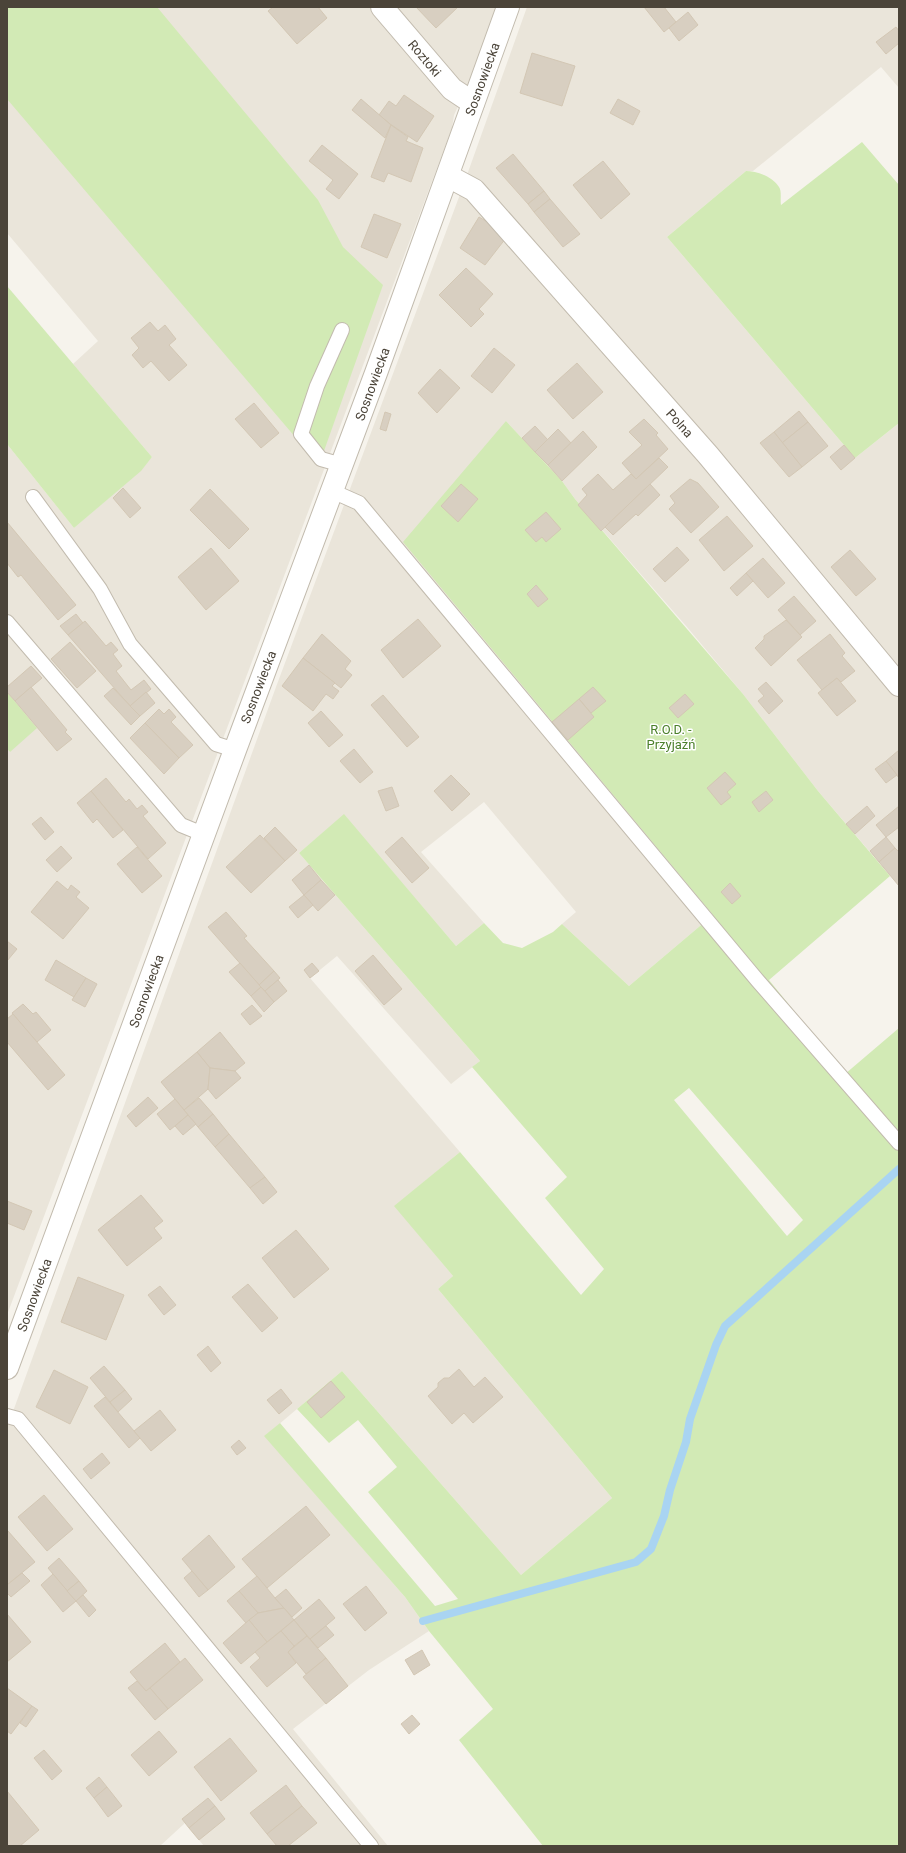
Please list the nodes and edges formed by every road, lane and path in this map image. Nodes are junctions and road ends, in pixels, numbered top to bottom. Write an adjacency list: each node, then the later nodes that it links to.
1 (382, 7): 3 (street, Roztoki)
2 (508, 7): 3 (street, Sosnowiecka)
3 (473, 103): 4 (street, Sosnowiecka)
4 (448, 176): 6 (street, Sosnowiecka); 10 (street, Polna)
5 (342, 330): 6 (lane)
6 (342, 465): 7 (street, Sosnowiecka)
7 (332, 491): 11 (street, Sosnowiecka); 13 (lane)
8 (33, 497): 11 (lane)
9 (7, 622): 12 (lane)
10 (899, 685)
11 (234, 750): 12 (street, Sosnowiecka)
12 (204, 834): 14 (street, Sosnowiecka)
13 (899, 1143)
14 (7, 1368)
15 (7, 1416): 16 (lane)
16 (371, 1846)

